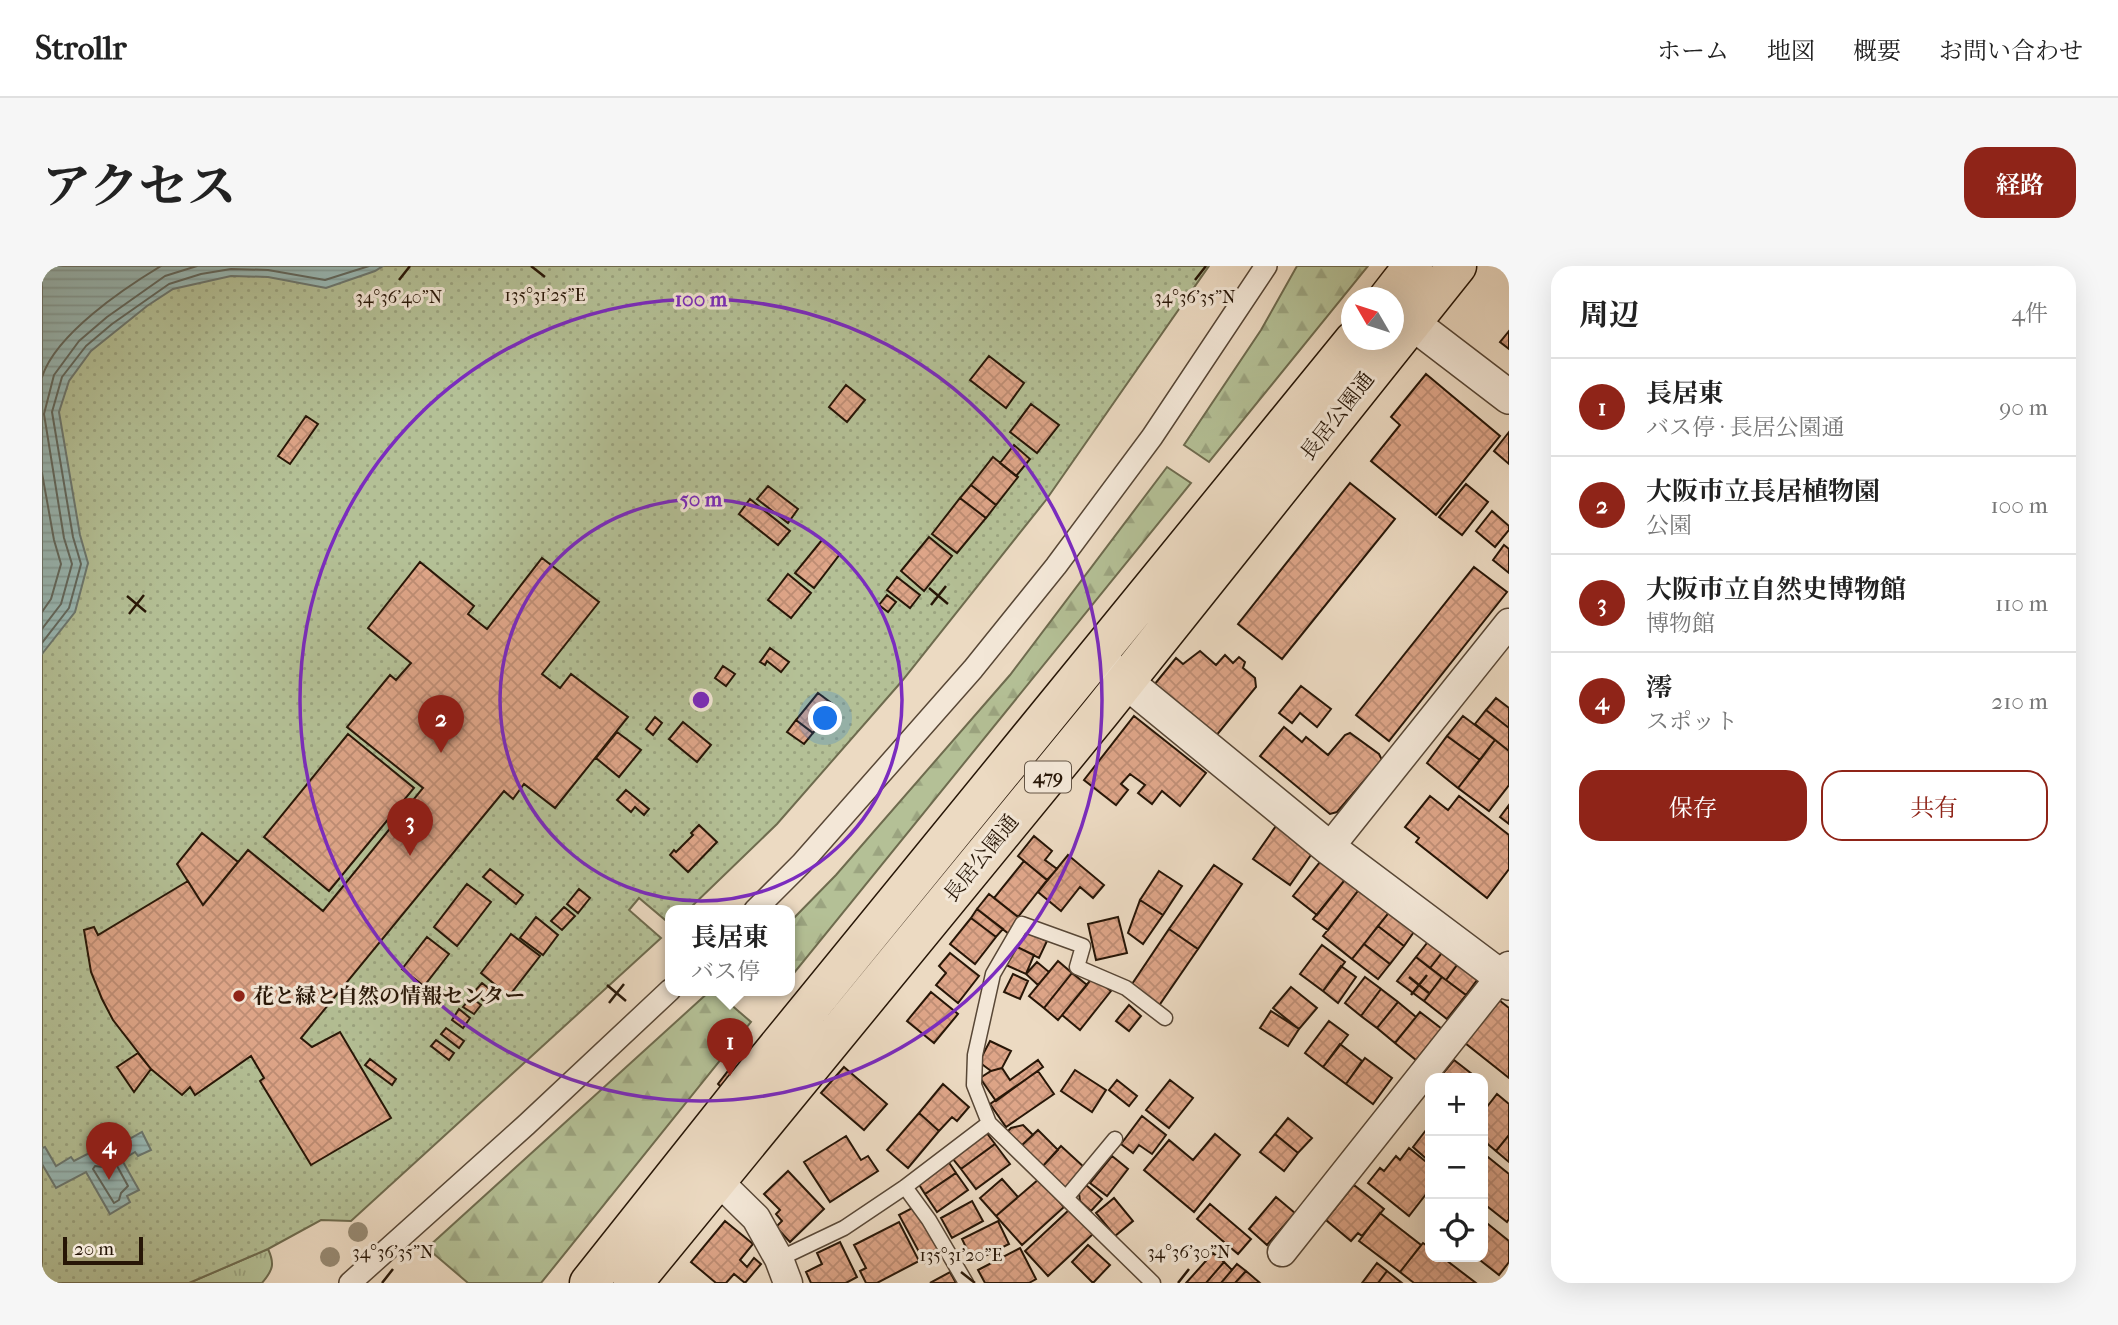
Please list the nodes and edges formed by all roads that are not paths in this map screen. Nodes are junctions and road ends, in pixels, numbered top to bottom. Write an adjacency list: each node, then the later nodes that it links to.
1 (1266, 266): 14 (street)
2 (1413, 266): 4 (highway, 長居公園通 / 479)
3 (1457, 266): 5 (highway, 長居公園通 / 479)
4 (1404, 291)
5 (1404, 305)
6 (1404, 315): 9 (street)
7 (1346, 350): 11 (highway, 長居公園通 / 479)
8 (1368, 350): 12 (highway, 長居公園通 / 479)
9 (1509, 397)
10 (1509, 624): 13 (street)
11 (1097, 658): 12 (street); 20 (highway, 長居公園通 / 479)
12 (1126, 682): 13 (street); 20 (highway, 長居公園通 / 479)
13 (1329, 848): 15 (street)
14 (760, 905)
15 (1506, 975): 23 (street)
16 (665, 995): 25 (street)
17 (1165, 1018): 18 (lane)
18 (989, 1123): 21 (lane); 22 (lane)
19 (1115, 1139): 22 (lane)
20 (704, 1168): 24 (street); 26 (highway, 長居公園通 / 479); 27 (highway, 長居公園通 / 479)
21 (905, 1187): 24 (lane); 28 (lane)
22 (1066, 1198): 29 (lane)
23 (1282, 1252)
24 (783, 1271)
25 (350, 1283)
26 (589, 1283)
27 (633, 1283)
28 (966, 1283)
29 (1153, 1283)

